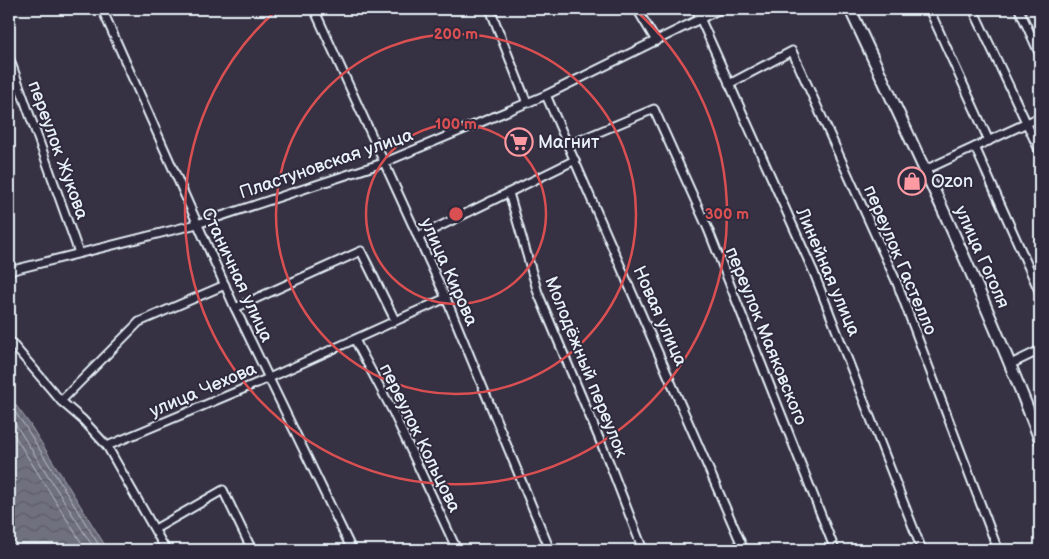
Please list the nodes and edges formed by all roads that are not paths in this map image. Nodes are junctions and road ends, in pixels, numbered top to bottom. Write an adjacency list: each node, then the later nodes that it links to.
1 (102, 9): 28 (street, Станичная улица)
2 (314, 9): 25 (street, улица Кирова)
3 (490, 9): 17 (street)
4 (637, 9): 12 (street)
5 (696, 9): 11 (street, Линейная улица)
6 (720, 9): 11 (street, Пластуновская улица)
7 (850, 9): 26 (street, улица Гоголя)
8 (929, 9): 20 (street)
9 (973, 9): 19 (street)
10 (1019, 9): 13 (street)
11 (700, 18): 12 (street, Пластуновская улица); 15 (street, Линейная улица)
12 (656, 41): 16 (street, Пластуновская улица)
13 (1040, 54)
14 (9, 57): 30 (street, переулок Жукова)
15 (729, 84): 54 (street, Линейная улица); 55 (street, переулок Гастелло)
16 (546, 95): 17 (street, Пластуновская улица); 21 (street, Новая улица)
17 (527, 103): 25 (street, Пластуновская улица)
18 (1040, 117): 19 (street)
19 (1027, 123): 20 (street); 23 (street)
20 (989, 141): 22 (street)
21 (568, 145): 24 (street, Новая улица); 53 (street, переулок Маяковского)
22 (975, 147): 26 (street); 33 (street)
23 (1040, 152)
24 (575, 160): 27 (street); 52 (street, Новая улица)
25 (383, 163): 28 (street, Пластуновская улица); 29 (street, улица Кирова)
26 (925, 170): 40 (street, улица Гоголя)
27 (509, 193): 29 (street); 51 (street, Молодёжный переулок)
28 (197, 224): 30 (street, Пластуновская улица); 32 (street, Станичная улица)
29 (418, 237): 34 (street, улица Кирова)
30 (79, 253): 31 (street, Пластуновская улица)
31 (9, 271)
32 (225, 285): 35 (street, Станичная улица); 42 (street)
33 (1040, 293)
34 (446, 298): 36 (street, улица Чехова); 50 (street, улица Кирова)
35 (235, 308): 36 (street); 41 (street, Станичная улица)
36 (395, 320): 38 (street, улица Чехова)
37 (9, 340): 42 (street)
38 (354, 340): 41 (street, улица Чехова); 49 (street, переулок Кольцова)
39 (1040, 350): 40 (street)
40 (1011, 364): 43 (street, улица Гоголя)
41 (269, 378): 44 (street, улица Чехова); 48 (street, Станичная улица)
42 (61, 401): 44 (street)
43 (1040, 440)
44 (107, 446): 45 (street)
45 (155, 529): 46 (street); 47 (street)
46 (166, 550)
47 (252, 550)
48 (352, 550)
49 (457, 550)
50 (550, 550)
51 (643, 550)
52 (744, 550)
53 (835, 550)
54 (922, 550)
55 (998, 550)

